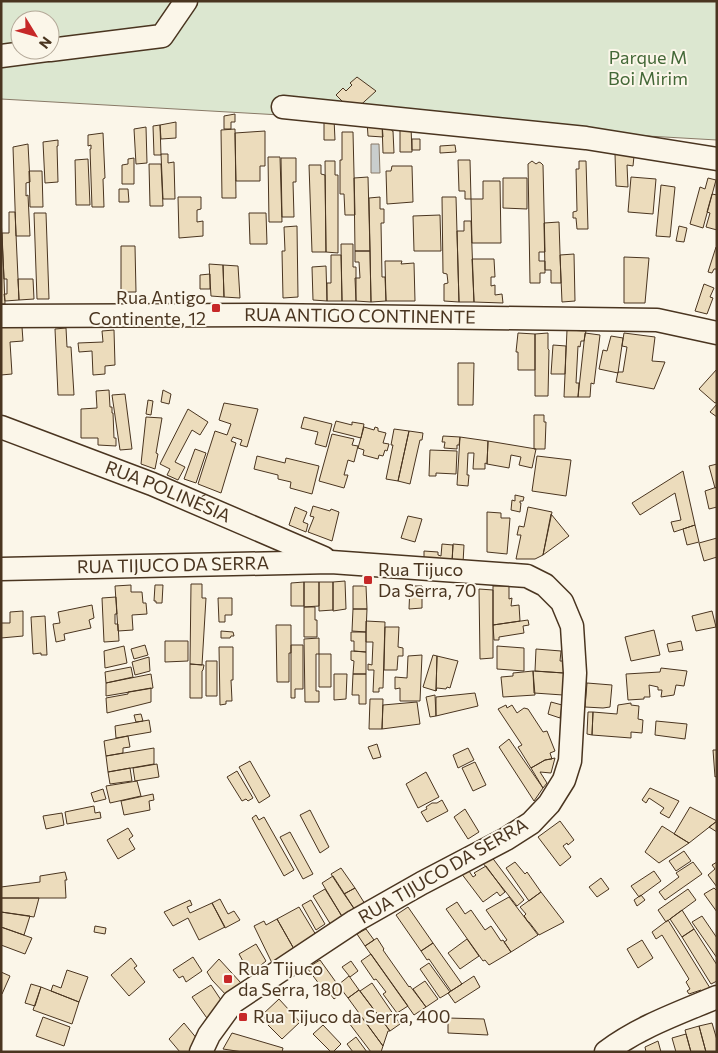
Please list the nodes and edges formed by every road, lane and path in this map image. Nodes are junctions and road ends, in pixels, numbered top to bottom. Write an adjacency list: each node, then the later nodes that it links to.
1 (186, 1): 2 (street)
2 (60, 49)
3 (283, 107): 4 (street)
4 (717, 159)
5 (1, 316): 6 (street, RUA ANTIGO CONTINENTE)
6 (717, 333)
7 (1, 427): 8 (street, RUA POLINÉSIA)
8 (331, 562): 9 (street, RUA TIJUCO DA SERRA); 11 (street, RUA TIJUCO DA SERRA)
9 (1, 569)
10 (717, 997): 12 (street)
11 (201, 1052)
12 (606, 1052)

